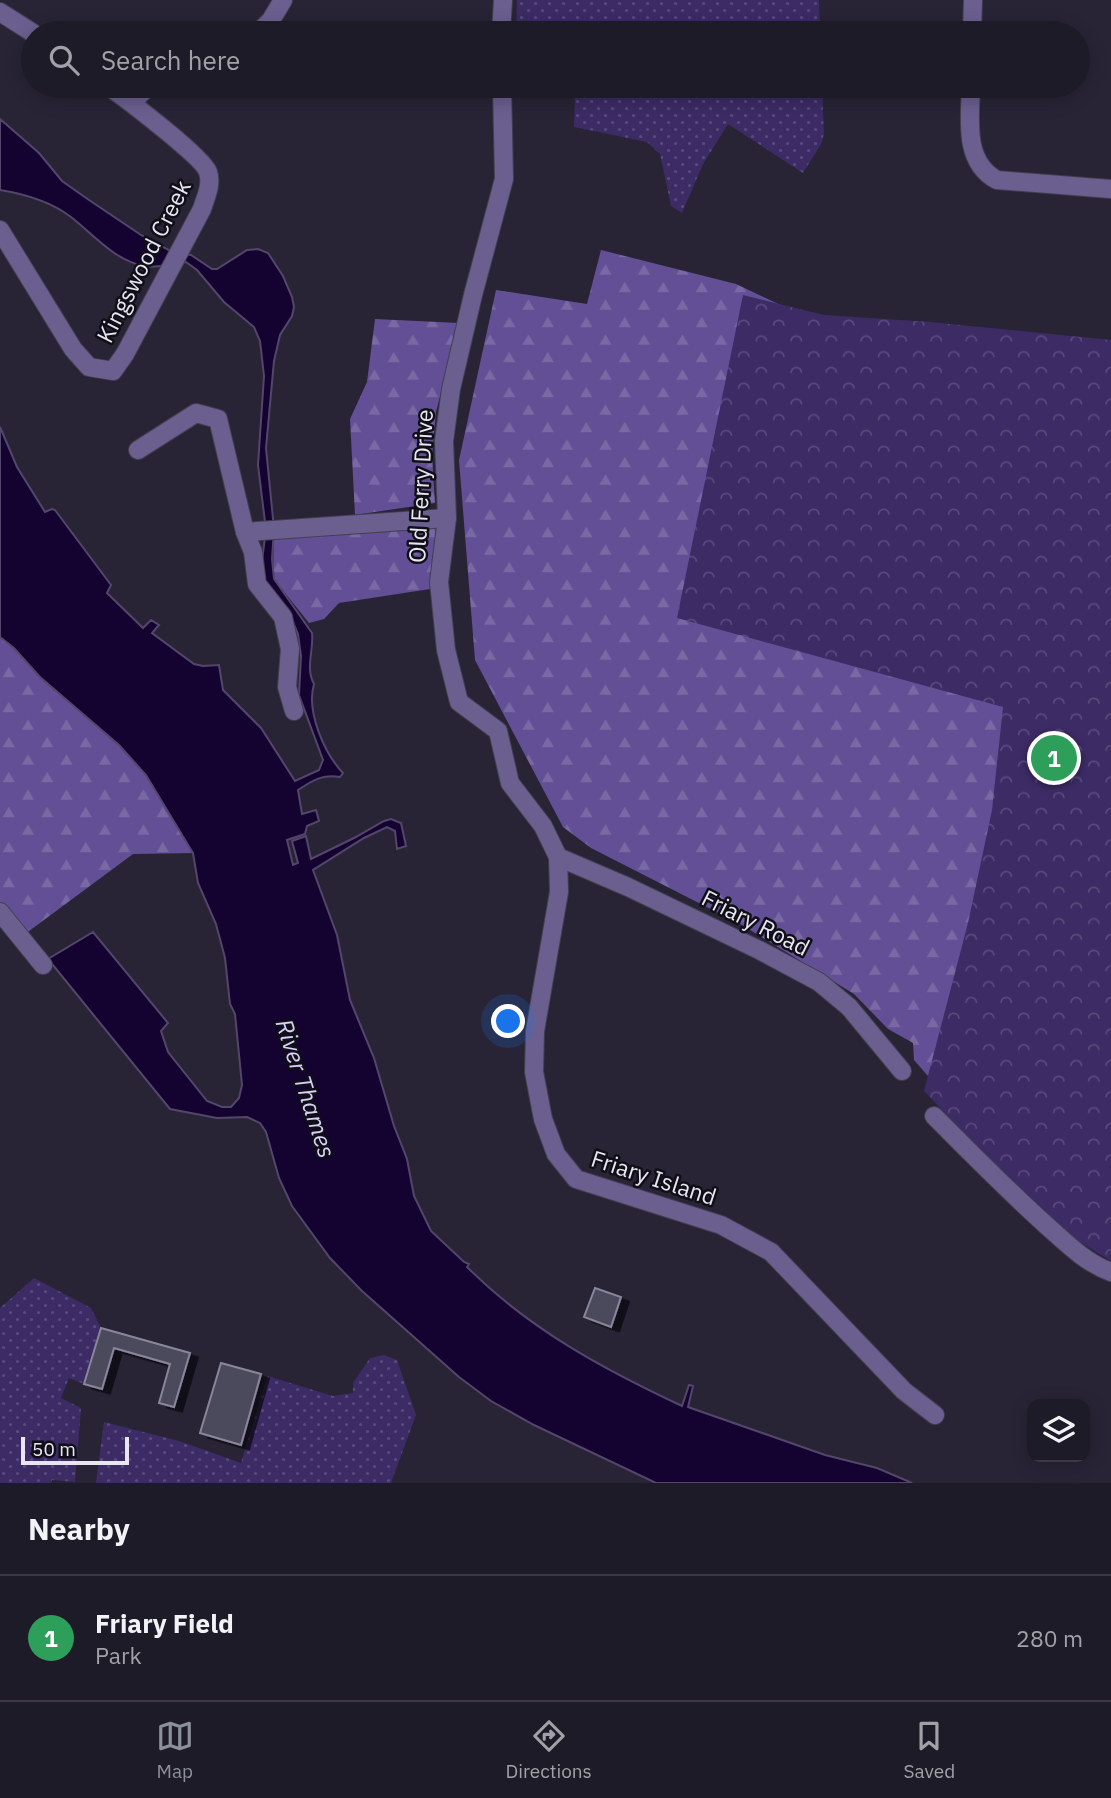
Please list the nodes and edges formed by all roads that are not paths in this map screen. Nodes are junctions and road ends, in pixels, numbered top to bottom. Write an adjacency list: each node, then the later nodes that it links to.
1 (283, 0): 5 (street)
2 (503, 0): 6 (street)
3 (973, 0): 7 (street)
4 (0, 12): 8 (street)
5 (270, 21)
6 (502, 21)
7 (972, 21)
8 (21, 25)
9 (126, 98): 13 (street, Kingswood Creek)
10 (136, 98): 13 (street)
11 (502, 98): 17 (street, Old Ferry Drive)
12 (971, 98): 14 (street)
13 (132, 102): 15 (street, Kingswood Creek)
14 (1111, 188)
15 (0, 230)
16 (138, 450): 18 (street)
17 (447, 518): 18 (street); 20 (street, Old Ferry Drive)
18 (245, 531): 19 (street)
19 (294, 711)
20 (558, 857): 23 (street, Friary Road); 26 (street, Friary Island)
21 (0, 912): 22 (street)
22 (43, 965)
23 (902, 1071)
24 (934, 1116): 25 (street)
25 (1111, 1272)
26 (935, 1415)

